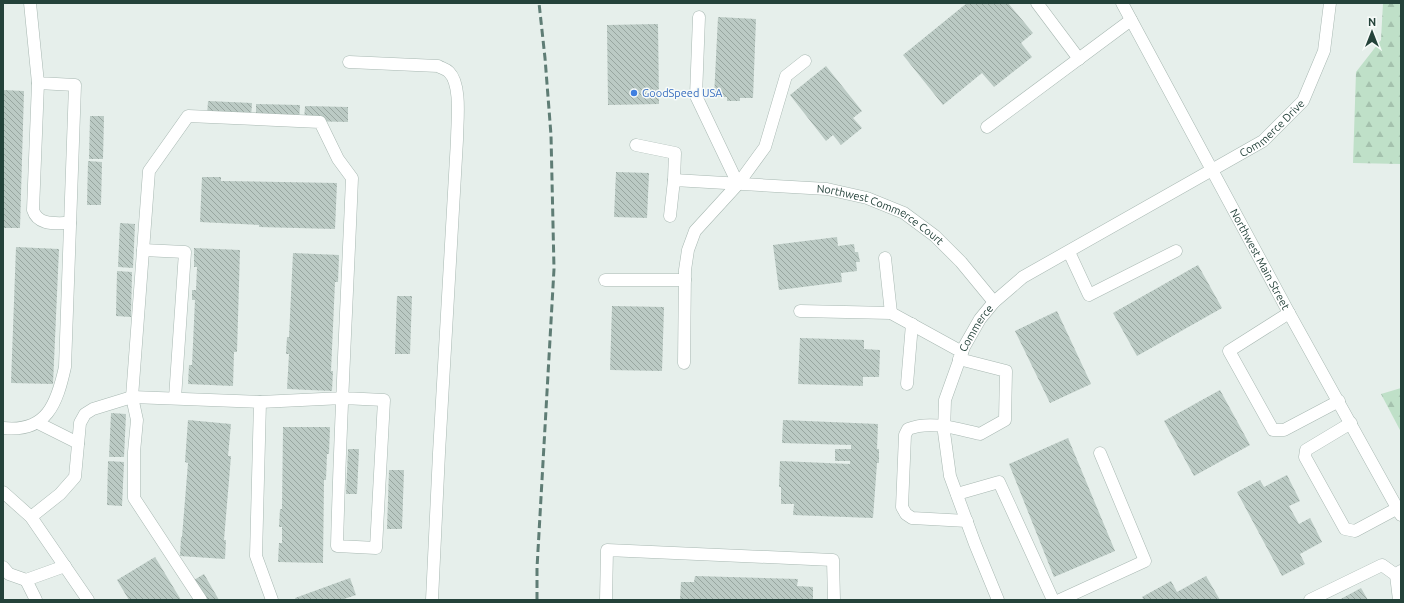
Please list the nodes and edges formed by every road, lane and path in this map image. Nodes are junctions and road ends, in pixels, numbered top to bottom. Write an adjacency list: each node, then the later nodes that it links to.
1 (30, 3): 10 (street)
2 (1037, 3): 7 (street)
3 (1122, 3): 6 (street, Northwest Main Street)
4 (1330, 3): 13 (street, Commerce Drive)
5 (698, 17): 15 (street)
6 (1131, 20): 7 (street); 13 (street, Northwest Main Street)
7 (1079, 59): 11 (street)
8 (806, 61): 15 (street)
9 (349, 62): 56 (street)
10 (38, 83): 17 (street); 17 (street)
11 (987, 127)
12 (636, 145): 14 (street)
13 (1212, 169): 20 (street, Commerce); 27 (street, Northwest Main Street)
14 (674, 180): 15 (street, Northwest Commerce Court); 16 (street)
15 (738, 184): 23 (street); 24 (street, Northwest Commerce Court)
16 (670, 216)
17 (70, 223): 37 (street)
18 (143, 250): 32 (street); 33 (street); 34 (street)
19 (1176, 251): 20 (street)
20 (1069, 252): 24 (street, Commerce)
21 (885, 258): 26 (street)
22 (604, 280): 23 (street)
23 (685, 280): 30 (street)
24 (994, 302): 29 (street, Commerce)
25 (800, 311): 26 (street)
26 (891, 313): 28 (street)
27 (1289, 313): 36 (street, Northwest Main Street); 36 (street)
28 (912, 324): 29 (street); 31 (street)
29 (960, 355): 39 (street, Commerce); 39 (street)
30 (684, 363)
31 (907, 384)
32 (132, 397): 33 (street); 41 (street); 54 (street)
33 (175, 398): 35 (street)
34 (343, 398): 34 (street); 35 (street)
35 (260, 402): 55 (street)
36 (1339, 402): 38 (street, Northwest Main Street)
37 (38, 423): 40 (street); 41 (street)
38 (1351, 424): 45 (street, Northwest Main Street); 45 (street)
39 (944, 426): 44 (street, Commerce); 47 (street)
40 (3, 428)
41 (78, 443): 46 (street)
42 (1100, 453): 61 (street)
43 (3, 492): 46 (street)
44 (957, 494): 47 (street, Commerce); 60 (street)
45 (1399, 512)
46 (31, 517): 48 (street)
47 (966, 521): 59 (street, Commerce)
48 (65, 566): 51 (street); 53 (street)
49 (3, 567): 51 (street)
50 (1398, 573): 62 (street); 63 (street)
51 (26, 580): 52 (street)
52 (36, 600)
53 (88, 600)
54 (201, 600)
55 (272, 600)
56 (432, 600)
57 (606, 600): 58 (street)
58 (834, 600)
59 (998, 600)
60 (1053, 600)
61 (1060, 600)
62 (1310, 600)
63 (1399, 600)

